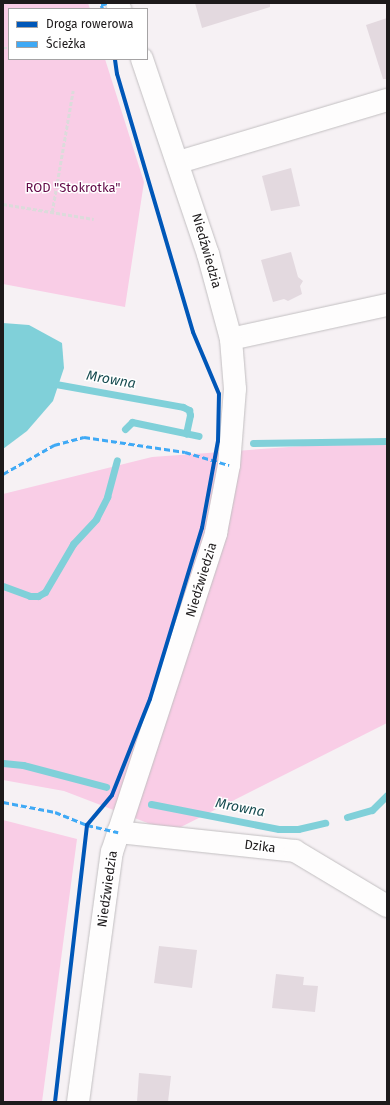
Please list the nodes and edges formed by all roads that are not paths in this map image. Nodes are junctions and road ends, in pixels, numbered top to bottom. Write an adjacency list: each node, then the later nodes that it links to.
1 (142, 60): 3 (street, Niedźwiedzia)
2 (387, 100): 3 (street)
3 (179, 162): 5 (street, Niedźwiedzia)
4 (387, 305): 5 (street)
5 (231, 339): 6 (street, Niedźwiedzia)
6 (118, 832): 7 (street, Dzika); 8 (street, Niedźwiedzia)
7 (387, 906)
8 (78, 1102)

